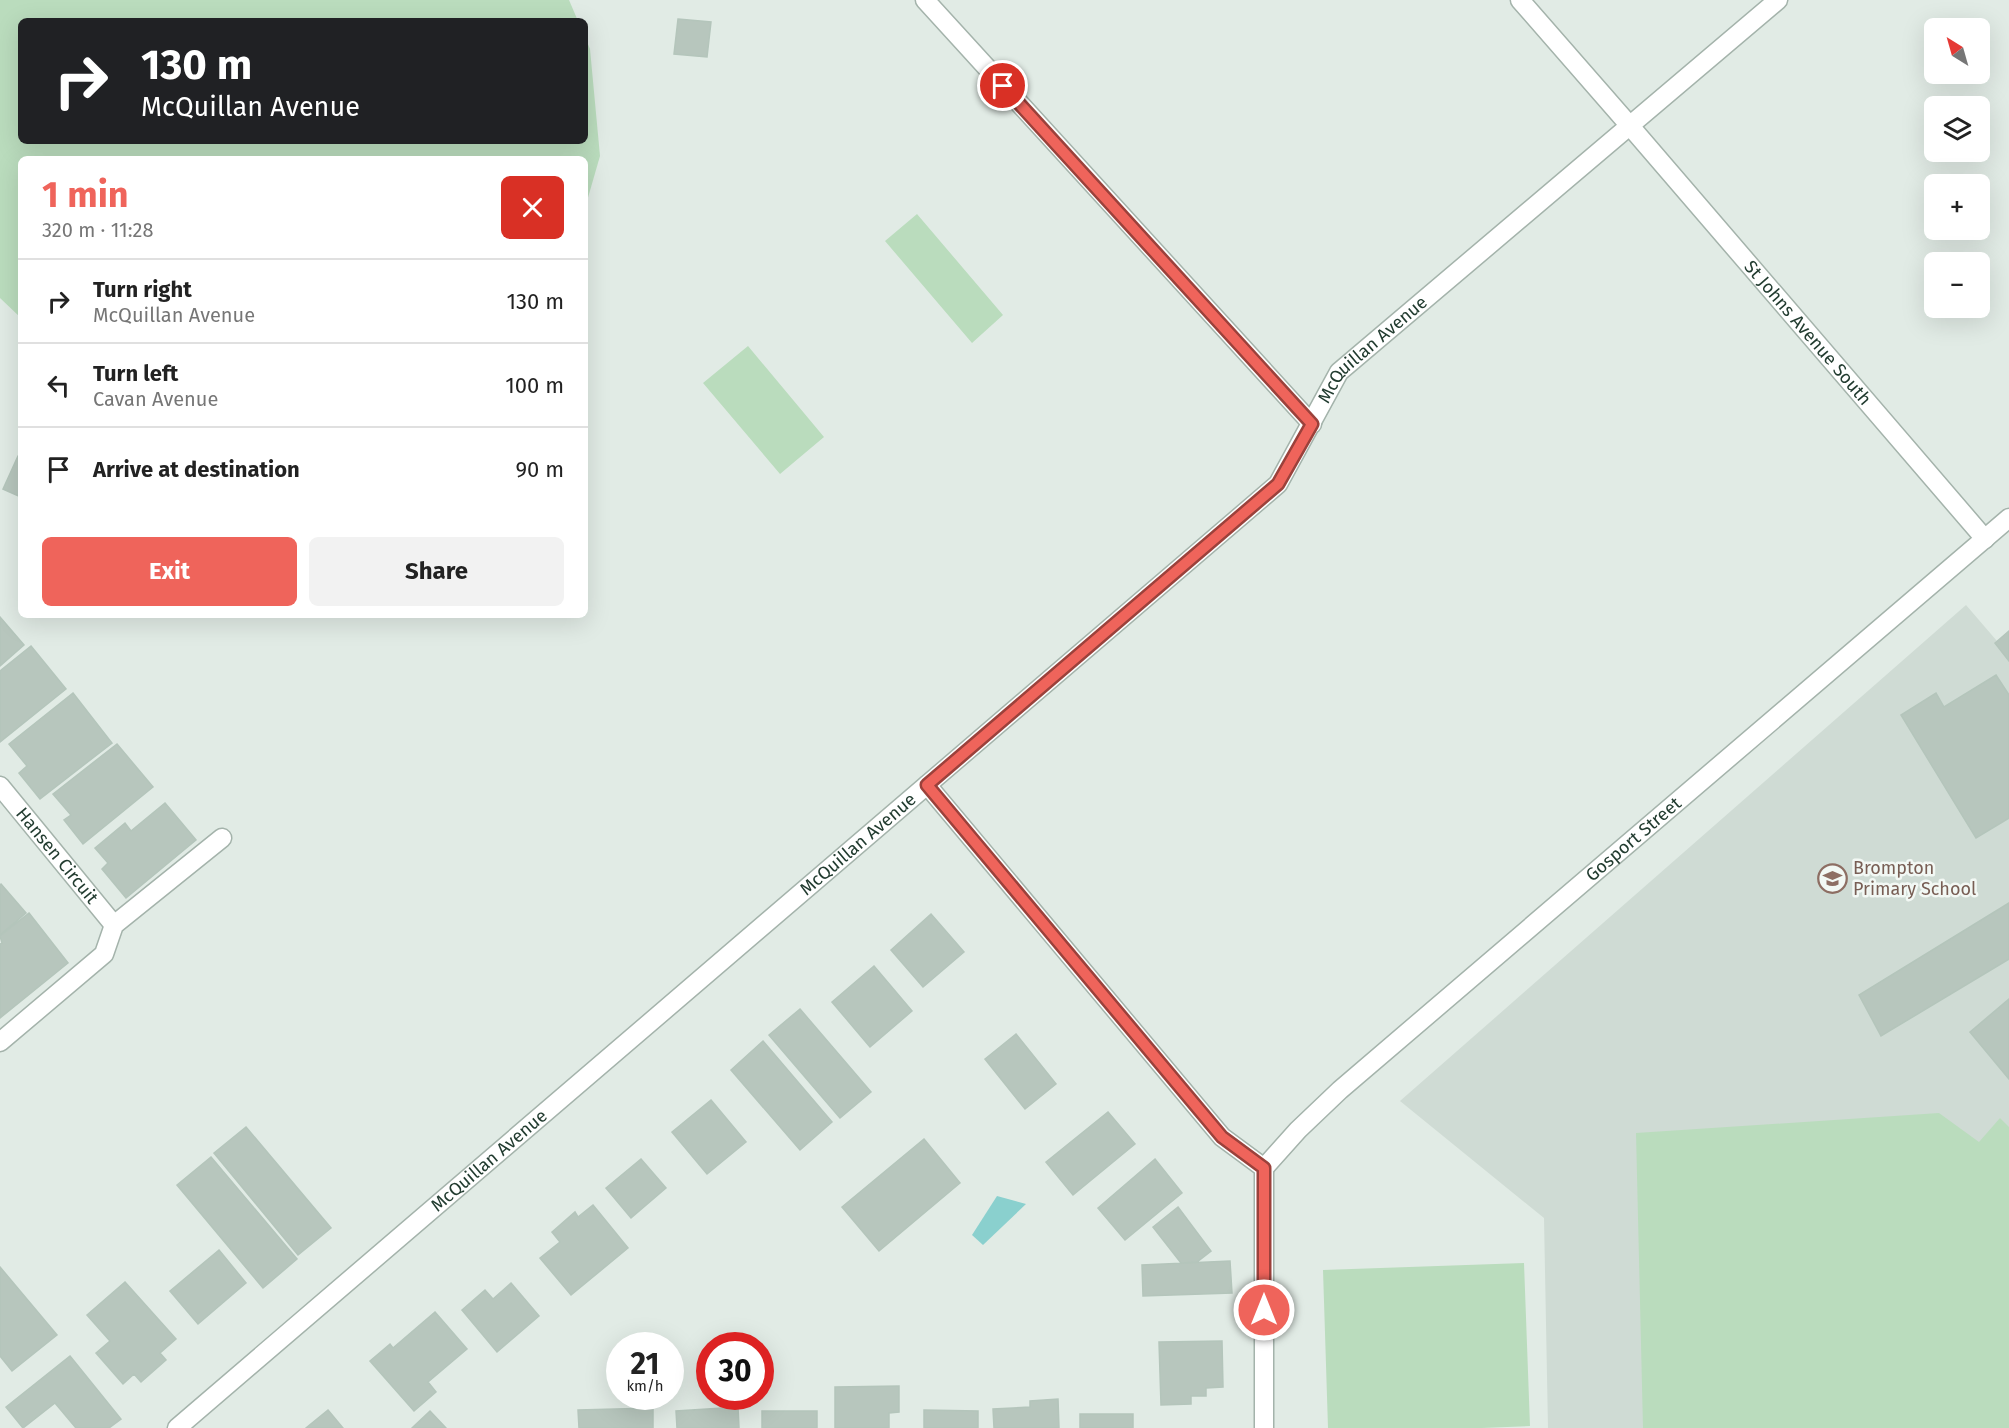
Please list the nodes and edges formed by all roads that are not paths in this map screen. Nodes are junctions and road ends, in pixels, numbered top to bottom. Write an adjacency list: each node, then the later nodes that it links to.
1 (925, 0): 5 (street)
2 (1520, 0): 4 (street, St Johns Avenue South)
3 (1778, 0): 4 (street, McQuillan Avenue)
4 (1630, 126): 5 (street, McQuillan Avenue); 7 (street, St Johns Avenue South)
5 (1312, 424): 8 (street, McQuillan Avenue)
6 (2009, 518): 7 (street, Gosport Street)
7 (1984, 539): 13 (street, Gosport Street)
8 (927, 785): 13 (street); 14 (street, McQuillan Avenue)
9 (0, 786): 11 (street, Hansen Circuit)
10 (222, 838): 11 (street)
11 (114, 925): 12 (street)
12 (0, 1042)
13 (1264, 1168): 15 (street)
14 (177, 1428)
15 (1264, 1428)

